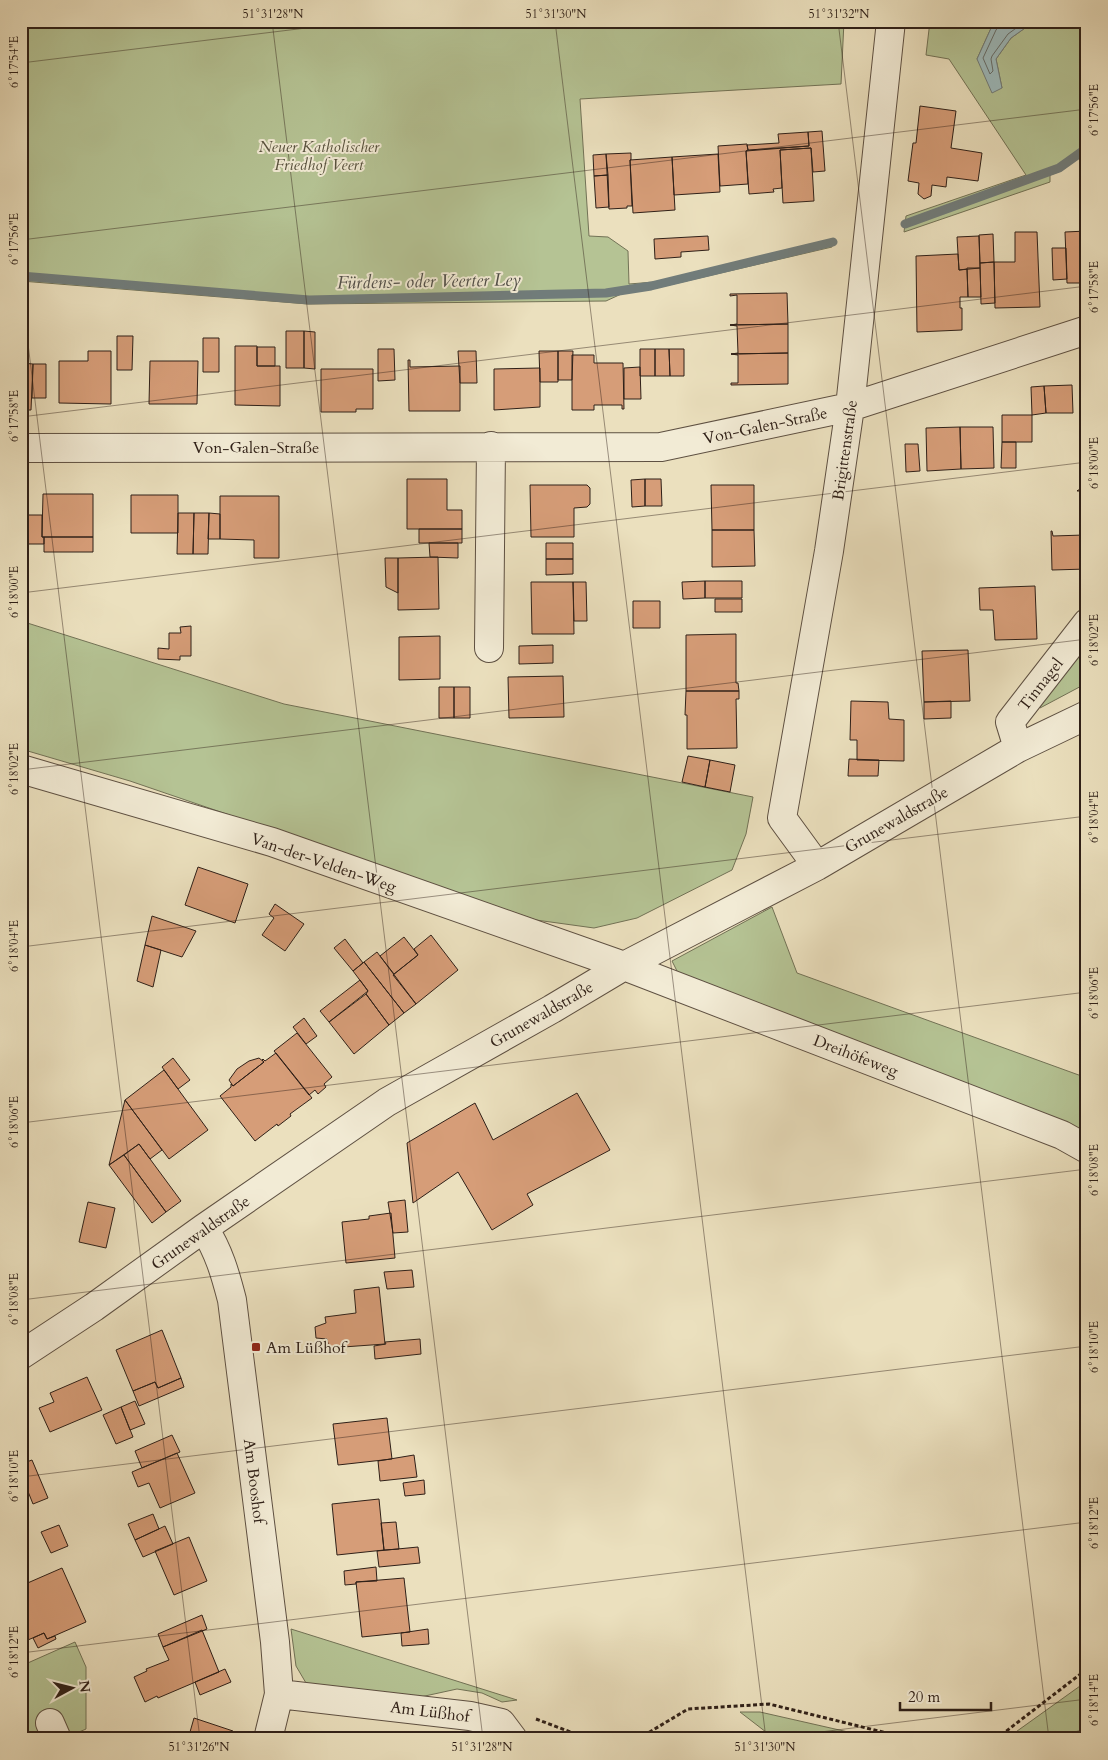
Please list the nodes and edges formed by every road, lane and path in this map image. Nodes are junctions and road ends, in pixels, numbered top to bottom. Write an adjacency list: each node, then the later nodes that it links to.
1 (891, 21): 3 (street, Brigittenstraße)
2 (1087, 330): 3 (street, Von-Galen-Straße)
3 (850, 407): 4 (street, Von-Galen-Straße); 11 (street, Brigittenstraße)
4 (492, 446): 5 (street, Von-Galen-Straße); 7 (street)
5 (21, 448)
6 (1087, 623): 9 (street, Tinnagel)
7 (489, 648)
8 (1087, 715): 9 (street, Grunewaldstraße)
9 (1018, 748): 11 (street, Grunewaldstraße)
10 (21, 769): 12 (street, Van-der-Velden-Weg)
11 (817, 866): 12 (street, Grunewaldstraße)
12 (624, 966): 13 (street, Dreihöfeweg); 14 (street, Grunewaldstraße)
13 (1087, 1149)
14 (204, 1228): 15 (street, Grunewaldstraße); 17 (street, Am Booshof)
15 (21, 1355)
16 (1087, 1669): 23 (path)
17 (279, 1694): 18 (street, Am Lüßhof); 19 (street, Am Booshof)
18 (507, 1731): 20 (path)
19 (268, 1739)
20 (589, 1739)
21 (638, 1739): 22 (path)
22 (912, 1739)
23 (996, 1739)

